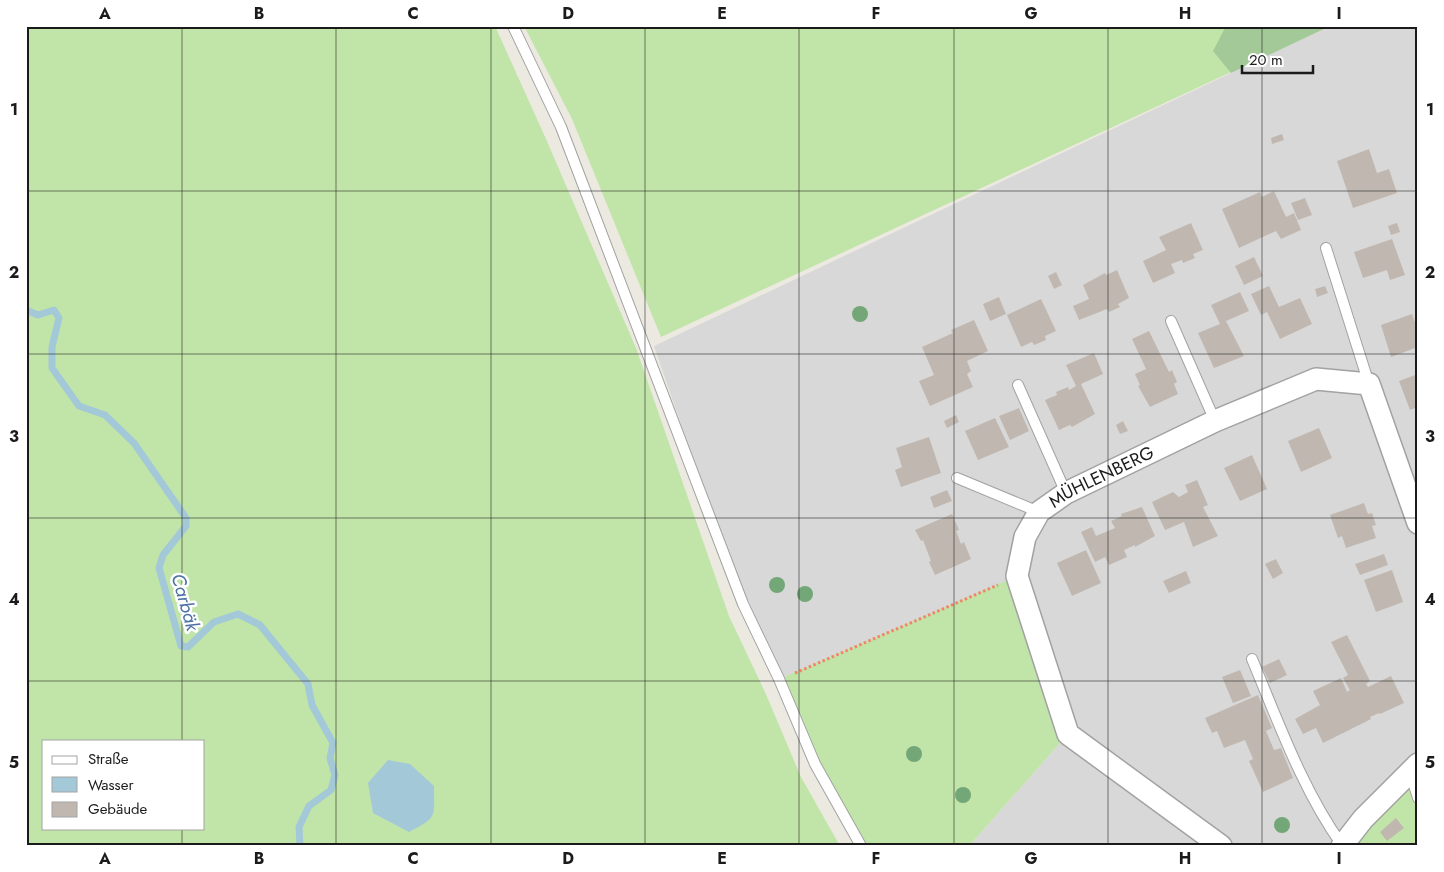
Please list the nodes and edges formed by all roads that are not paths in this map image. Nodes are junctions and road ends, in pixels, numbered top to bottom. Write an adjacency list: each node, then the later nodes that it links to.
1 (513, 26): 14 (lane)
2 (1326, 248): 4 (lane)
3 (1170, 321): 6 (lane)
4 (1369, 384): 6 (street, MÜHLENBERG); 10 (street)
5 (1018, 385): 8 (lane)
6 (1215, 421): 8 (street, MÜHLENBERG)
7 (957, 478): 9 (lane)
8 (1066, 493): 9 (street, MÜHLENBERG)
9 (1039, 512): 15 (street, MÜHLENBERG)
10 (1418, 523)
11 (1252, 659): 16 (lane)
12 (1414, 767): 13 (lane); 16 (street)
13 (1418, 798)
14 (861, 846)
15 (1221, 846)
16 (1342, 846)

